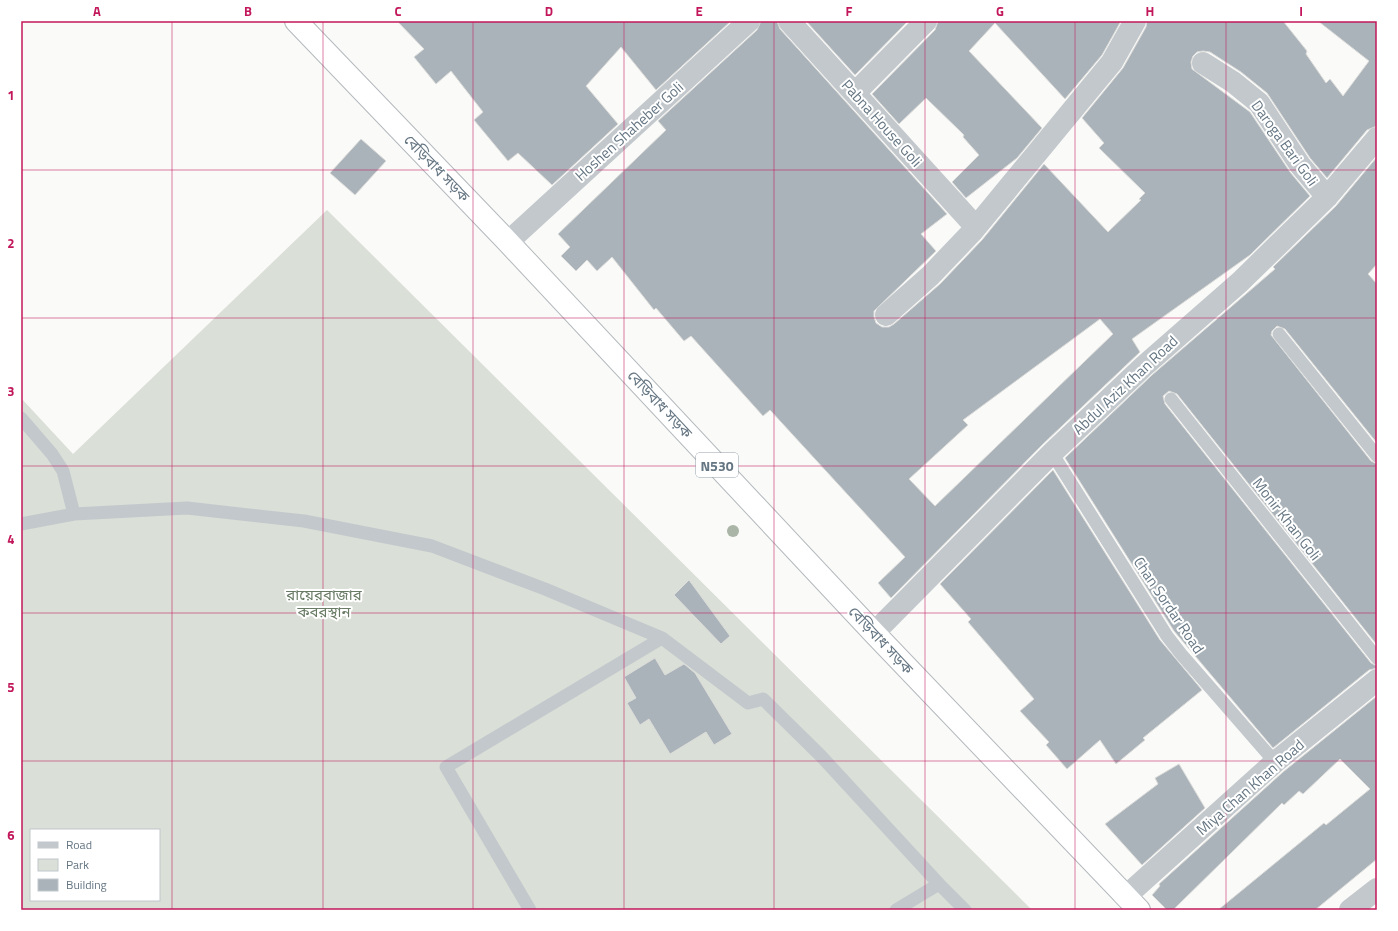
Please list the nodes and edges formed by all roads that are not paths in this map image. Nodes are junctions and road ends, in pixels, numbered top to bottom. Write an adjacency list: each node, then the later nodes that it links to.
1 (296, 21): 11 (highway, বেড়িবাধ সড়ক / N530)
2 (749, 21): 11 (street, Hoshen Shaheber Goli)
3 (789, 21): 7 (street, Pabna House Goli)
4 (926, 21): 7 (street)
5 (1135, 21): 10 (street)
6 (1203, 63): 9 (street, Daroga Bari Goli)
7 (855, 93): 10 (street, Pabna House Goli)
8 (1377, 138): 9 (street, Abdul Aziz Khan Road)
9 (1327, 196): 16 (street, Abdul Aziz Khan Road)
10 (975, 226): 12 (street)
11 (508, 242): 20 (highway, বেড়িবাধ সড়ক / N530)
12 (886, 315)
13 (1279, 334): 17 (lane)
14 (1171, 399): 22 (lane, Monir Khan Goli)
15 (21, 418): 18 (lane)
16 (1052, 453): 20 (street, Abdul Aziz Khan Road); 24 (lane, Chan Sordar Road)
17 (1377, 456)
18 (74, 514): 19 (lane); 21 (lane)
19 (21, 524)
20 (874, 633): 27 (highway, বেড়িবাধ সড়ক / N530)
21 (662, 638): 25 (lane); 28 (lane)
22 (1377, 658)
23 (1377, 680): 24 (street, Miya Chan Khan Road)
24 (1275, 762): 27 (street, Miya Chan Khan Road)
25 (939, 884): 29 (lane); 30 (lane)
26 (1377, 889): 31 (street)
27 (1132, 903)
28 (530, 910)
29 (896, 910)
30 (965, 910)
31 (1350, 910)

